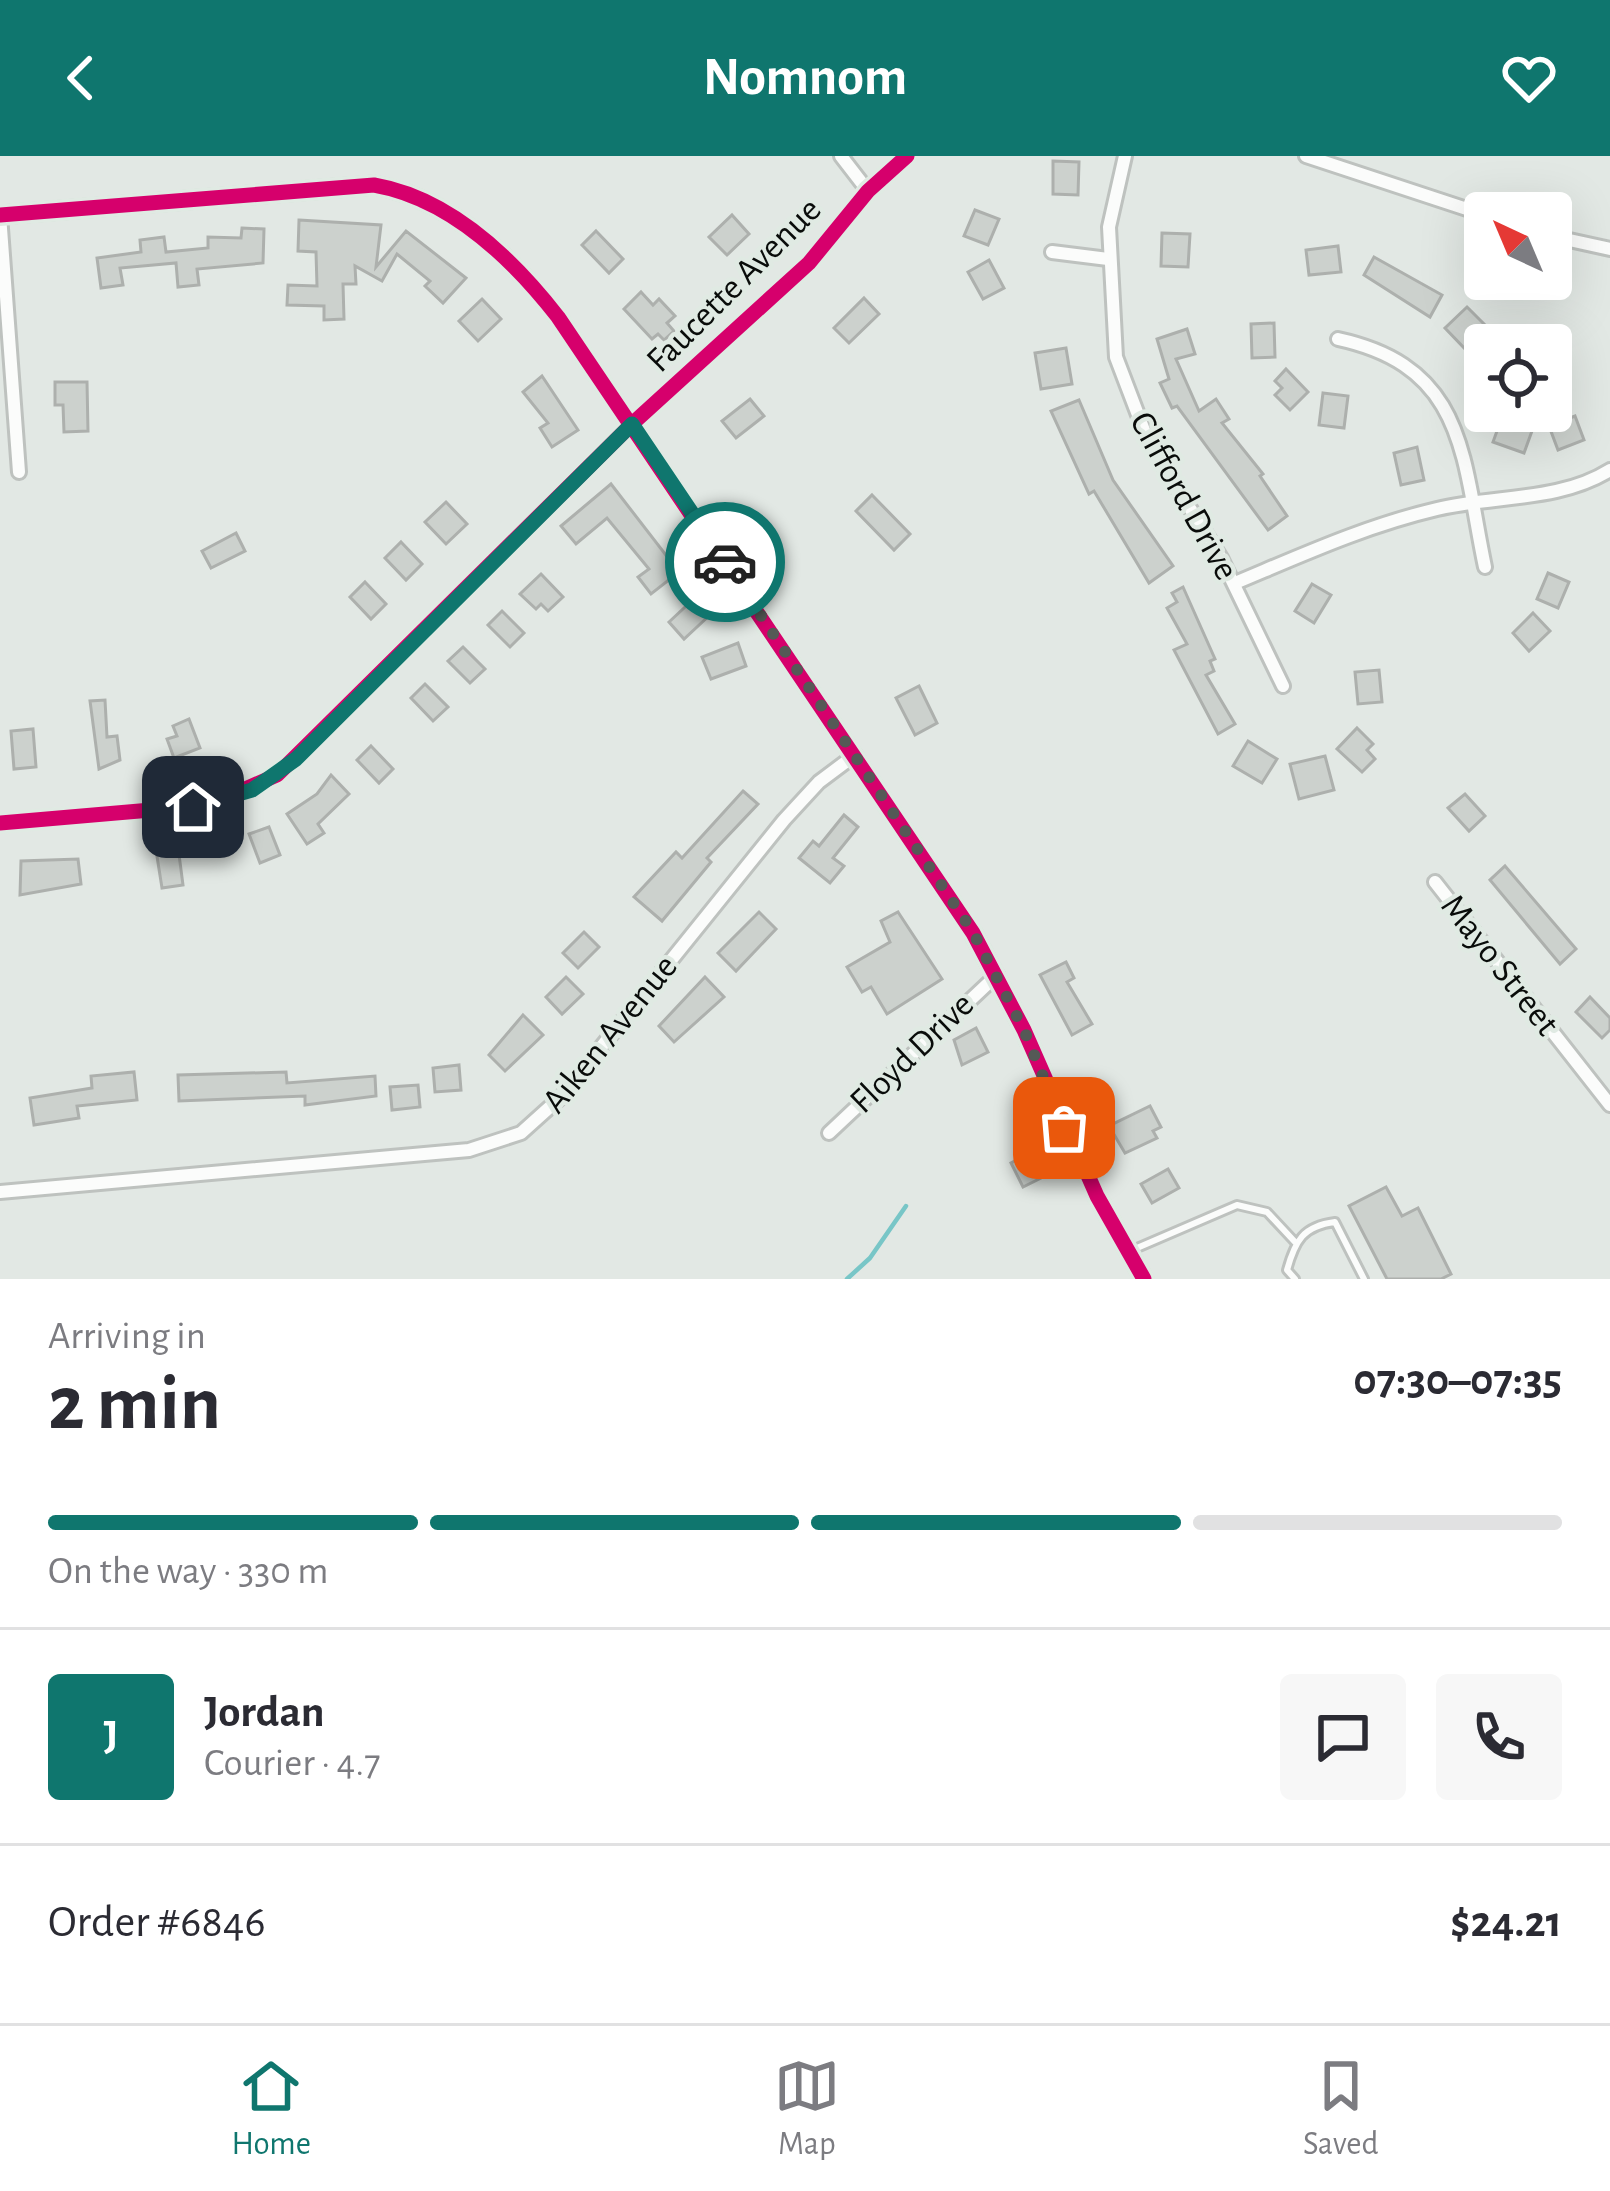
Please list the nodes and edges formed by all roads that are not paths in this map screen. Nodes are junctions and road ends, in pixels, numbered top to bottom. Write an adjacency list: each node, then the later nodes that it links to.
1 (841, 156): 5 (street)
2 (907, 156): 5 (street, Faucette Avenue)
3 (1125, 156): 11 (street, Clifford Drive)
4 (1306, 156): 6 (street)
5 (868, 191): 13 (street, Faucette Avenue)
6 (1464, 208)
7 (0, 215): 13 (street); 15 (street)
8 (1572, 241): 9 (street)
9 (1610, 249)
10 (1052, 252): 11 (street)
11 (1108, 260): 18 (street, Clifford Drive)
12 (1338, 339): 16 (street)
13 (632, 424): 20 (street); 21 (street, Faucette Avenue)
14 (1610, 470): 16 (street)
15 (20, 472)
16 (1472, 503): 17 (street); 18 (street)
17 (1485, 567)
18 (1235, 584): 19 (street, Clifford Drive)
19 (1283, 686)
20 (855, 755): 23 (street); 26 (street, Aiken Avenue)
21 (0, 824)
22 (1435, 882): 24 (street, Mayo Street)
23 (997, 975): 25 (street, Floyd Drive); 28 (street)
24 (1610, 1105)
25 (829, 1133)
26 (0, 1192)
27 (1294, 1242): 28 (lane); 30 (lane); 31 (lane)
28 (1128, 1251): 29 (street)
29 (1144, 1279)
30 (1294, 1279)
31 (1364, 1279)

